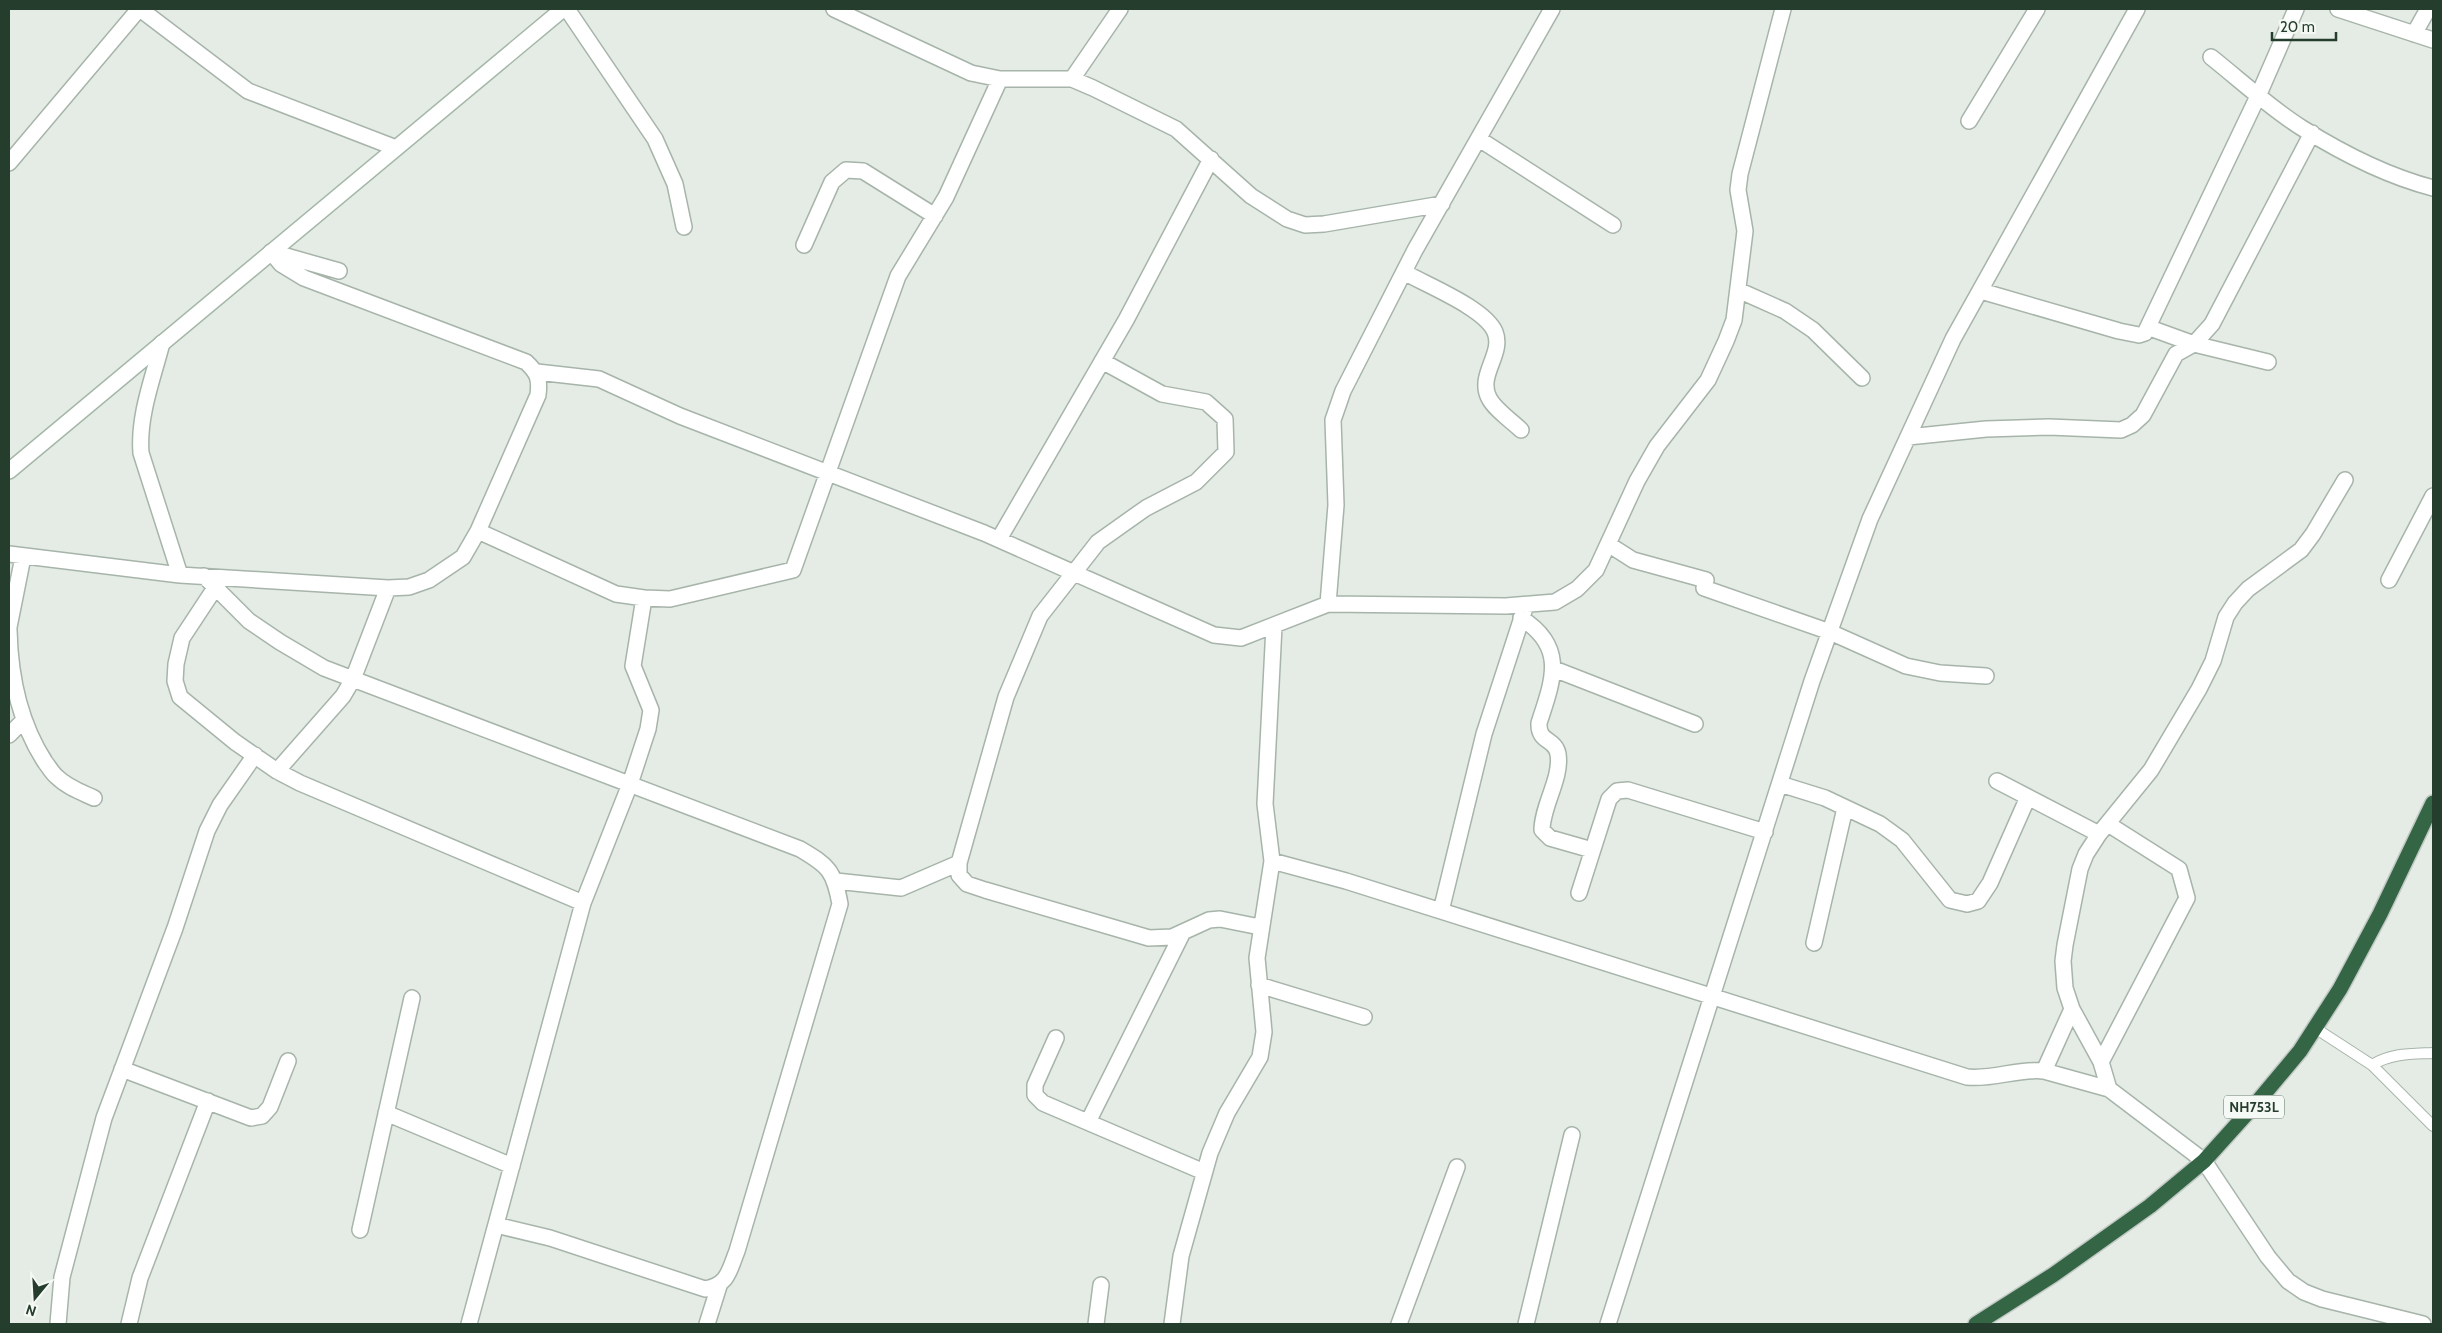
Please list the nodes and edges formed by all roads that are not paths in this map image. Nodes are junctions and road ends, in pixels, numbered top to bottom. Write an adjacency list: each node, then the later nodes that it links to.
1 (139, 9): 22 (street); 24 (street)
2 (563, 9): 22 (street)
3 (567, 9): 29 (street)
4 (834, 9): 17 (street)
5 (1120, 9): 16 (street)
6 (1552, 9): 21 (street)
7 (1783, 9): 34 (street)
8 (2037, 9): 19 (street)
9 (2137, 9): 35 (street)
10 (2296, 9): 18 (street)
11 (2338, 9): 13 (street)
12 (2428, 9): 13 (street)
13 (2414, 34): 14 (street)
14 (2433, 40)
15 (2211, 57): 18 (street)
16 (1072, 79): 17 (street); 23 (street)
17 (1000, 80): 27 (street)
18 (2258, 94): 20 (street); 36 (street)
19 (1969, 121)
20 (2312, 133): 25 (street); 38 (street)
21 (1478, 139): 26 (street); 28 (street)
22 (396, 148): 31 (street)
23 (1211, 160): 26 (street); 39 (street)
24 (9, 163)
25 (2433, 188)
26 (1442, 204): 33 (street)
27 (935, 216): 30 (street); 46 (street)
28 (1614, 225)
29 (684, 227)
30 (804, 245)
31 (271, 252): 32 (street); 37 (street); 41 (street)
32 (340, 271)
33 (1404, 272): 43 (street); 60 (street)
34 (1738, 290): 42 (street); 51 (street)
35 (1981, 291): 36 (street); 44 (street)
36 (2150, 328): 38 (street)
37 (162, 343): 45 (street); 54 (street)
38 (2194, 344): 40 (street); 44 (street)
39 (1102, 361): 50 (street); 53 (street)
40 (2268, 362)
41 (536, 372): 46 (street); 49 (street)
42 (1862, 378)
43 (1521, 430)
44 (1908, 436): 64 (street)
45 (9, 471)
46 (827, 472): 50 (street); 59 (street)
47 (2345, 480): 80 (street)
48 (2433, 496): 56 (street)
49 (478, 531): 58 (street); 59 (street)
50 (999, 539): 53 (street)
51 (1608, 544): 61 (street); 64 (street)
52 (16, 555): 54 (street); 63 (street)
53 (1074, 572): 62 (street); 84 (street)
54 (180, 575): 55 (street)
55 (204, 576): 57 (street); 58 (street)
56 (2389, 580)
57 (215, 588): 67 (street); 71 (street)
58 (388, 588): 67 (street)
59 (644, 598): 74 (street)
60 (1328, 604): 61 (street); 62 (street)
61 (1524, 611): 65 (street); 88 (street)
62 (1274, 626): 83 (street)
63 (9, 629): 68 (street)
64 (1830, 632): 66 (street); 75 (street)
65 (1554, 670): 69 (street); 82 (street)
66 (1986, 676)
67 (353, 679): 72 (street); 74 (street)
68 (24, 720): 70 (street); 77 (street)
69 (1696, 724)
70 (9, 735)
71 (255, 755): 72 (street); 103 (street)
72 (277, 771): 87 (street)
73 (1997, 781): 76 (street)
74 (630, 784): 85 (street); 87 (street)
75 (1780, 784): 79 (street); 81 (street)
76 (2028, 797): 79 (street); 80 (street)
77 (94, 798)
78 (2433, 803): 97 (highway, NH753L)
79 (1846, 808): 91 (street)
80 (2104, 829): 95 (street); 101 (street)
81 (1765, 832): 82 (street); 93 (street)
82 (1592, 850): 86 (street)
83 (1272, 861): 88 (street); 89 (street)
84 (959, 862): 85 (street); 90 (street)
85 (836, 881): 118 (street)
86 (1578, 892)
87 (583, 903): 112 (street)
88 (1441, 911): 93 (street)
89 (1260, 928): 90 (street); 92 (street)
90 (1182, 934): 108 (street)
91 (1814, 943)
92 (1259, 985): 96 (street); 114 (street)
93 (1713, 997): 104 (street); 127 (street)
94 (412, 998): 107 (street)
95 (2072, 1009): 101 (street); 104 (street)
96 (1364, 1017)
97 (2315, 1028): 102 (lane); 111 (highway, NH753L)
98 (1056, 1038): 108 (street)
99 (2433, 1053): 102 (lane)
100 (288, 1061): 106 (street)
101 (2101, 1062): 105 (street)
102 (2372, 1065): 109 (lane)
103 (122, 1070): 106 (street); 119 (street)
104 (2044, 1071): 105 (street)
105 (2109, 1088): 111 (street)
106 (208, 1101): 120 (street)
107 (386, 1113): 112 (street); 116 (street)
108 (1088, 1122): 114 (street)
109 (2433, 1126)
110 (1572, 1135): 126 (street)
111 (2204, 1161): 128 (highway, NH753L); 129 (street)
112 (512, 1166): 115 (street)
113 (1457, 1167): 125 (street)
114 (1204, 1172): 124 (street)
115 (496, 1225): 118 (street); 121 (street)
116 (360, 1230)
117 (1102, 1285): 123 (street)
118 (719, 1286): 122 (street)
119 (58, 1324)
120 (129, 1324)
121 (469, 1324)
122 (707, 1324)
123 (1096, 1324)
124 (1172, 1324)
125 (1399, 1324)
126 (1526, 1324)
127 (1608, 1324)
128 (1976, 1324)
129 (2423, 1324)

